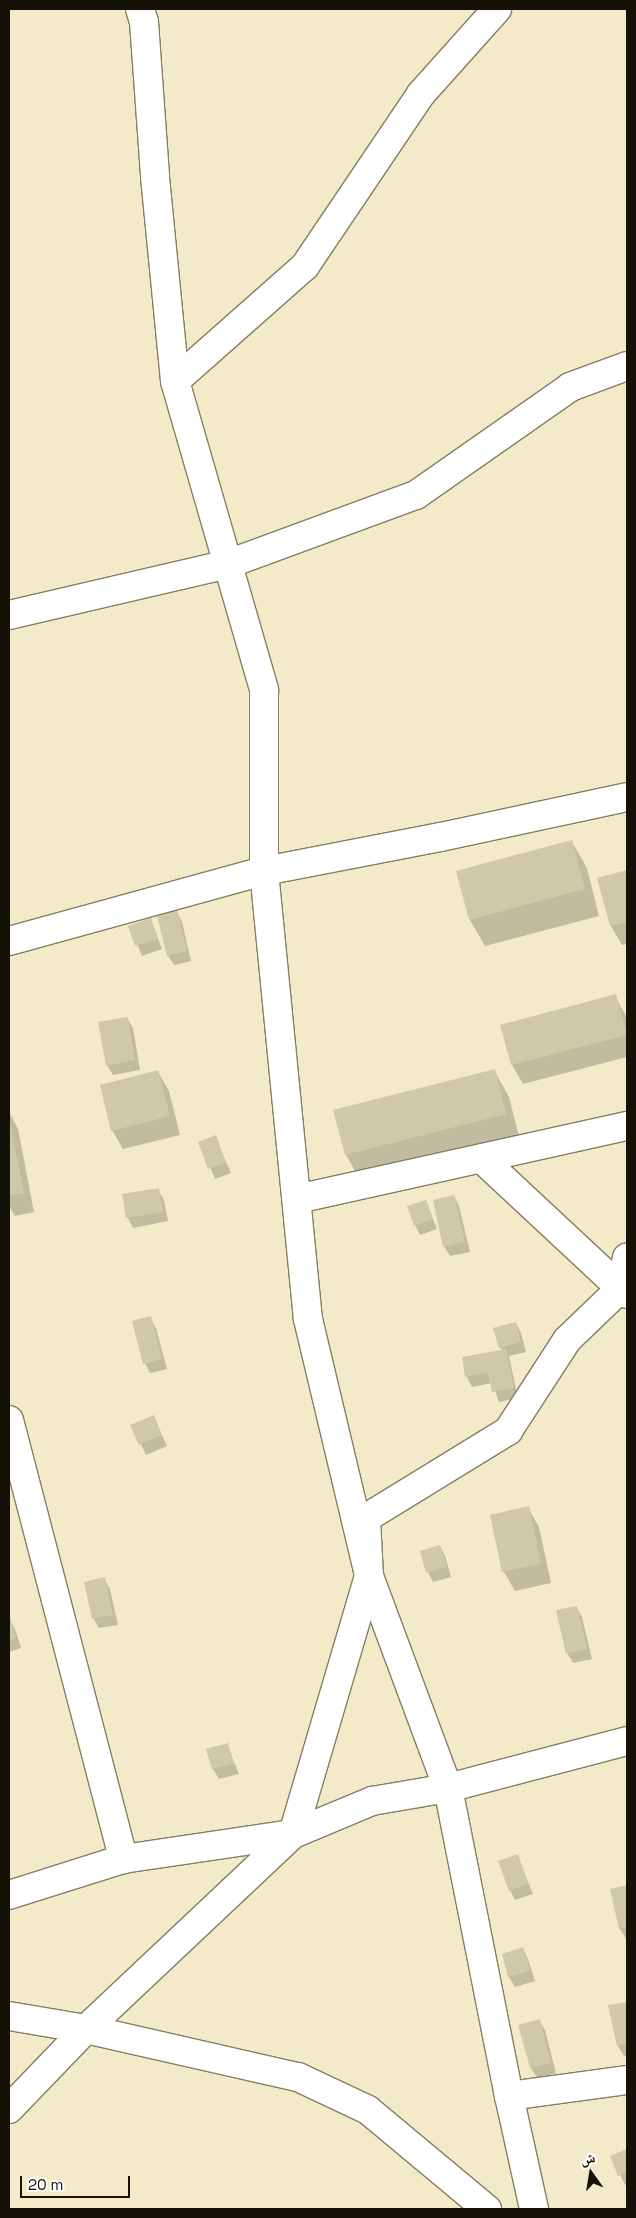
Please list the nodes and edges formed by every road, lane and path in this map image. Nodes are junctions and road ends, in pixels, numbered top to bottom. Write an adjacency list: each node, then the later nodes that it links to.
1 (140, 9): 4 (street)
2 (497, 9): 4 (street)
3 (627, 366): 5 (street)
4 (175, 381): 5 (street)
5 (228, 564): 6 (street); 8 (street)
6 (9, 615)
7 (627, 797): 8 (street)
8 (264, 871): 9 (street); 12 (street)
9 (9, 941)
10 (627, 1126): 11 (street)
11 (482, 1159): 12 (street); 14 (street)
12 (297, 1199): 16 (street)
13 (627, 1258): 14 (street)
14 (624, 1291): 16 (street)
15 (9, 1420): 20 (street)
16 (369, 1576): 18 (street); 19 (street)
17 (627, 1741): 18 (street)
18 (448, 1788): 19 (street); 25 (street)
19 (293, 1834): 20 (street); 23 (street)
20 (123, 1859): 21 (street)
21 (9, 1894)
22 (9, 2016): 23 (street)
23 (86, 2029): 26 (street); 27 (street)
24 (627, 2080): 25 (street)
25 (509, 2096): 28 (street)
26 (9, 2109)
27 (487, 2209)
28 (534, 2209)

